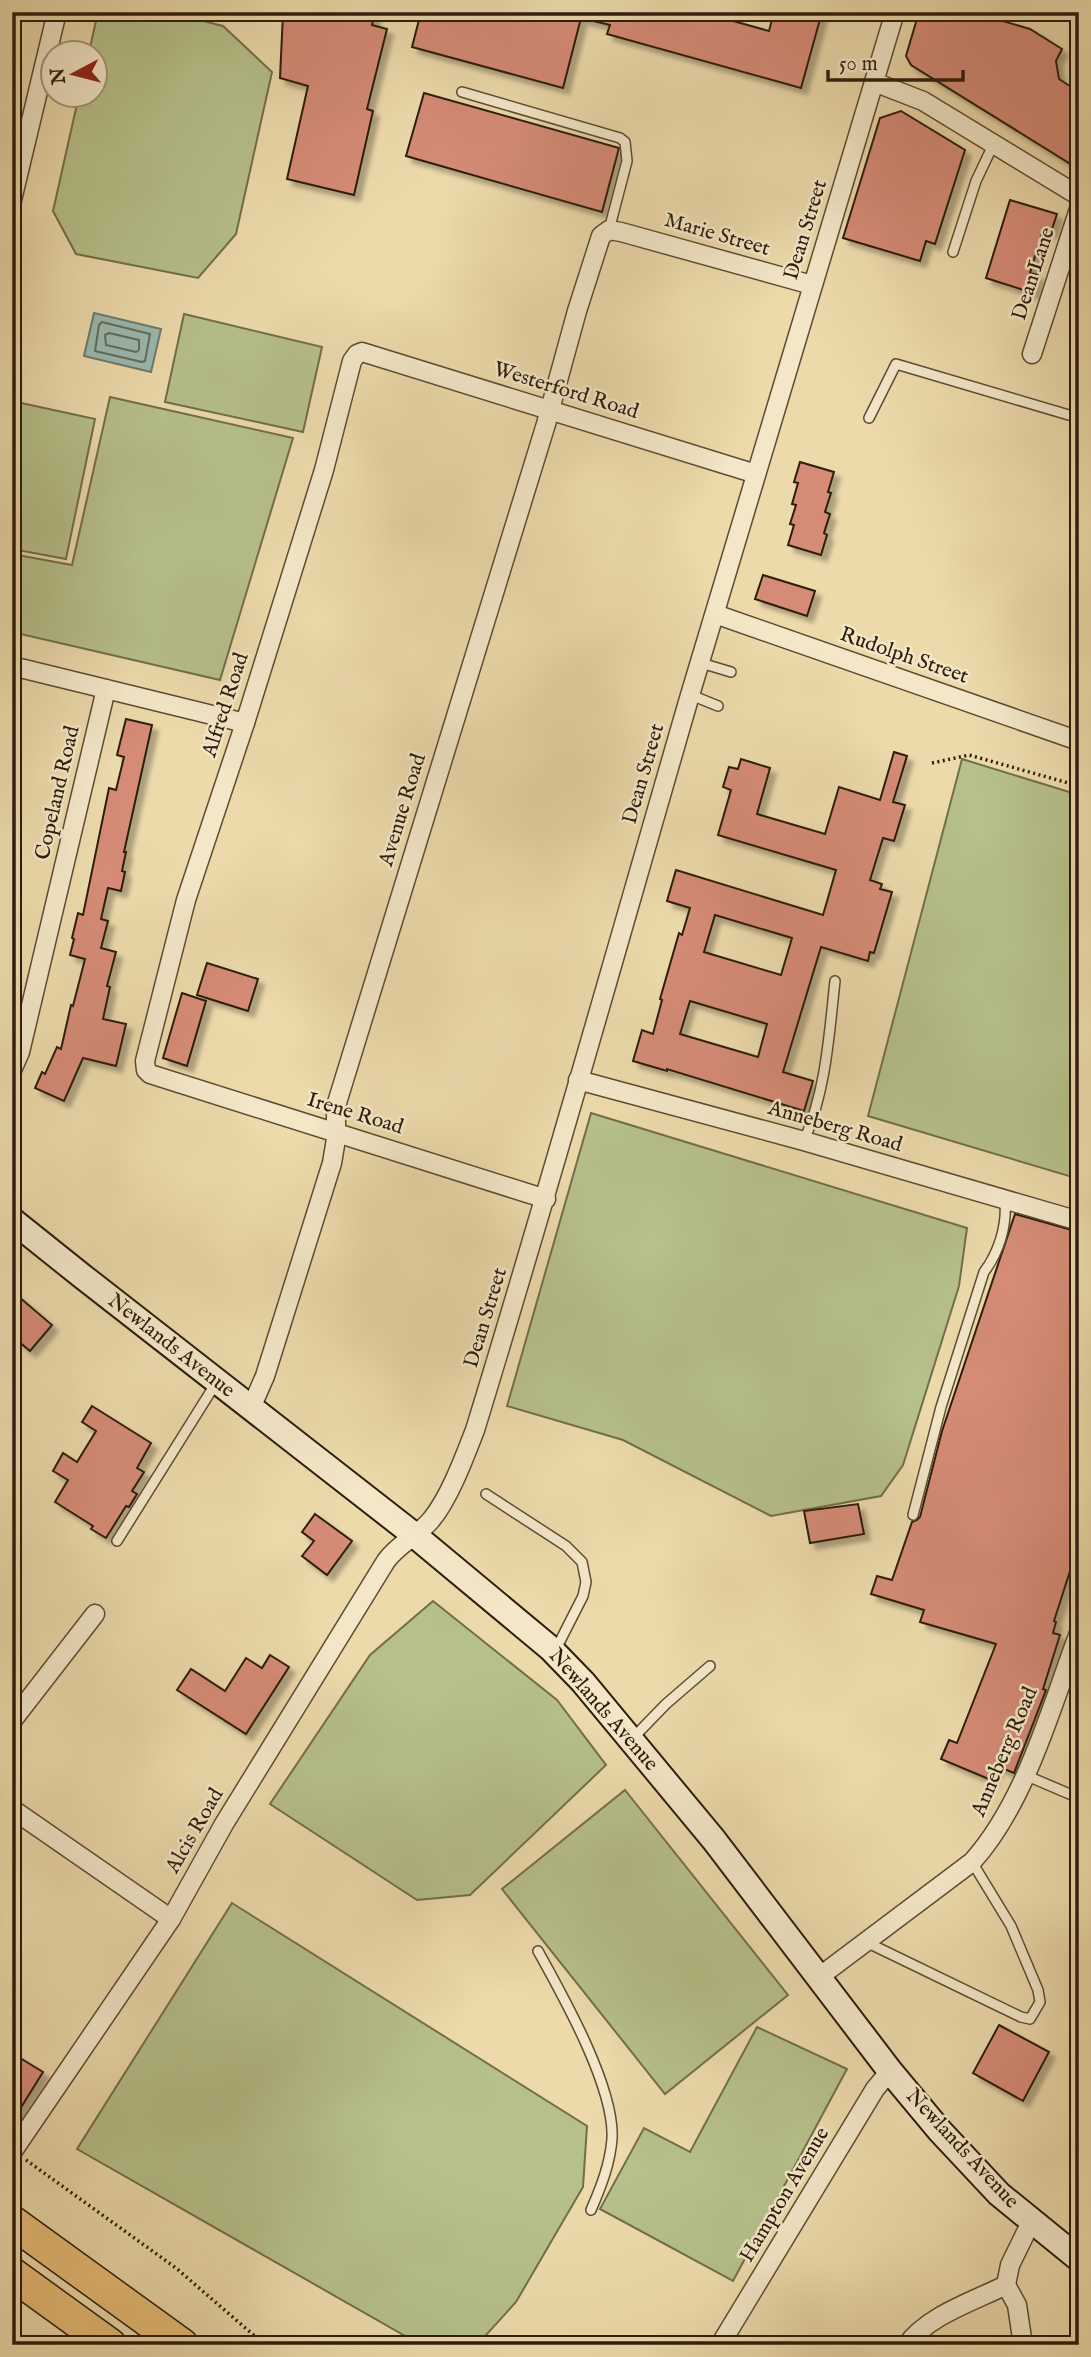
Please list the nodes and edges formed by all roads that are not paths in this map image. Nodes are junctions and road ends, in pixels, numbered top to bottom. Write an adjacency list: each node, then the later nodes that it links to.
1 (57, 12): 7 (street)
2 (895, 12): 3 (street, Dean Street)
3 (874, 82): 5 (street); 11 (street, Dean Street)
4 (462, 92): 9 (lane)
5 (994, 143): 6 (street); 10 (lane)
6 (1079, 196)
7 (12, 200)
8 (1079, 209): 13 (street, Dean Lane)
9 (609, 230): 11 (street, Marie Street); 14 (street, Avenue Road)
10 (953, 252)
11 (812, 285): 17 (street, Dean Street)
12 (362, 352): 14 (street, Westerford Road); 25 (street, Alfred Road)
13 (1032, 354)
14 (550, 409): 17 (street, Westerford Road); 31 (street, Avenue Road)
15 (869, 418): 16 (lane)
16 (1079, 418)
17 (756, 474): 18 (street, Dean Street)
18 (715, 614): 19 (street, Dean Street); 26 (street, Rudolph Street)
19 (701, 663): 21 (lane); 23 (street, Dean Street)
20 (12, 666): 22 (street)
21 (731, 672)
22 (106, 689): 25 (street); 28 (street, Copeland Road)
23 (691, 695): 24 (lane); 30 (street, Dean Street)
24 (718, 706)
25 (245, 723): 29 (street, Alfred Road)
26 (1079, 741)
27 (835, 981): 32 (lane)
28 (12, 1070)
29 (150, 1074): 31 (street, Irene Road)
30 (578, 1080): 32 (street, Anneberg Road); 33 (street, Dean Street)
31 (336, 1132): 33 (street, Irene Road); 38 (street, Avenue Road)
32 (804, 1141): 34 (street, Anneberg Road)
33 (546, 1199): 41 (street, Dean Street)
34 (1005, 1201): 36 (street, Anneberg Road); 40 (lane)
35 (12, 1220): 37 (main road, Newlands Avenue)
36 (1079, 1221)
37 (217, 1381): 38 (main road, Newlands Avenue); 42 (lane)
38 (251, 1408): 41 (main road, Newlands Avenue)
39 (486, 1494): 45 (lane)
40 (913, 1515)
41 (413, 1534): 45 (main road, Newlands Avenue); 53 (street, Alcis Road)
42 (117, 1541)
43 (96, 1614): 47 (street)
44 (1079, 1633): 49 (street, Anneberg Road)
45 (554, 1652): 48 (main road, Newlands Avenue)
46 (710, 1666): 48 (lane)
47 (12, 1721)
48 (631, 1740): 56 (main road, Newlands Avenue)
49 (1025, 1775): 50 (lane); 52 (street, Anneberg Road)
50 (1079, 1798)
51 (12, 1809): 53 (street)
52 (972, 1862): 54 (street, Anneberg Road); 54 (lane)
53 (171, 1919): 58 (street, Alcis Road)
54 (864, 1941): 56 (street, Anneberg Road)
55 (538, 1951): 59 (lane)
56 (819, 1977): 57 (main road, Newlands Avenue)
57 (890, 2071): 61 (main road, Newlands Avenue); 67 (street, Hampton Avenue)
58 (13, 2151)
59 (591, 2210)
60 (12, 2222): 66 (highway)
61 (1031, 2222): 62 (main road, Newlands Avenue); 64 (street)
62 (1079, 2259)
63 (12, 2274): 65 (highway)
64 (1006, 2285): 68 (street); 69 (street)
65 (110, 2345)
66 (182, 2345)
67 (720, 2345)
68 (907, 2345)
69 (1023, 2345)

